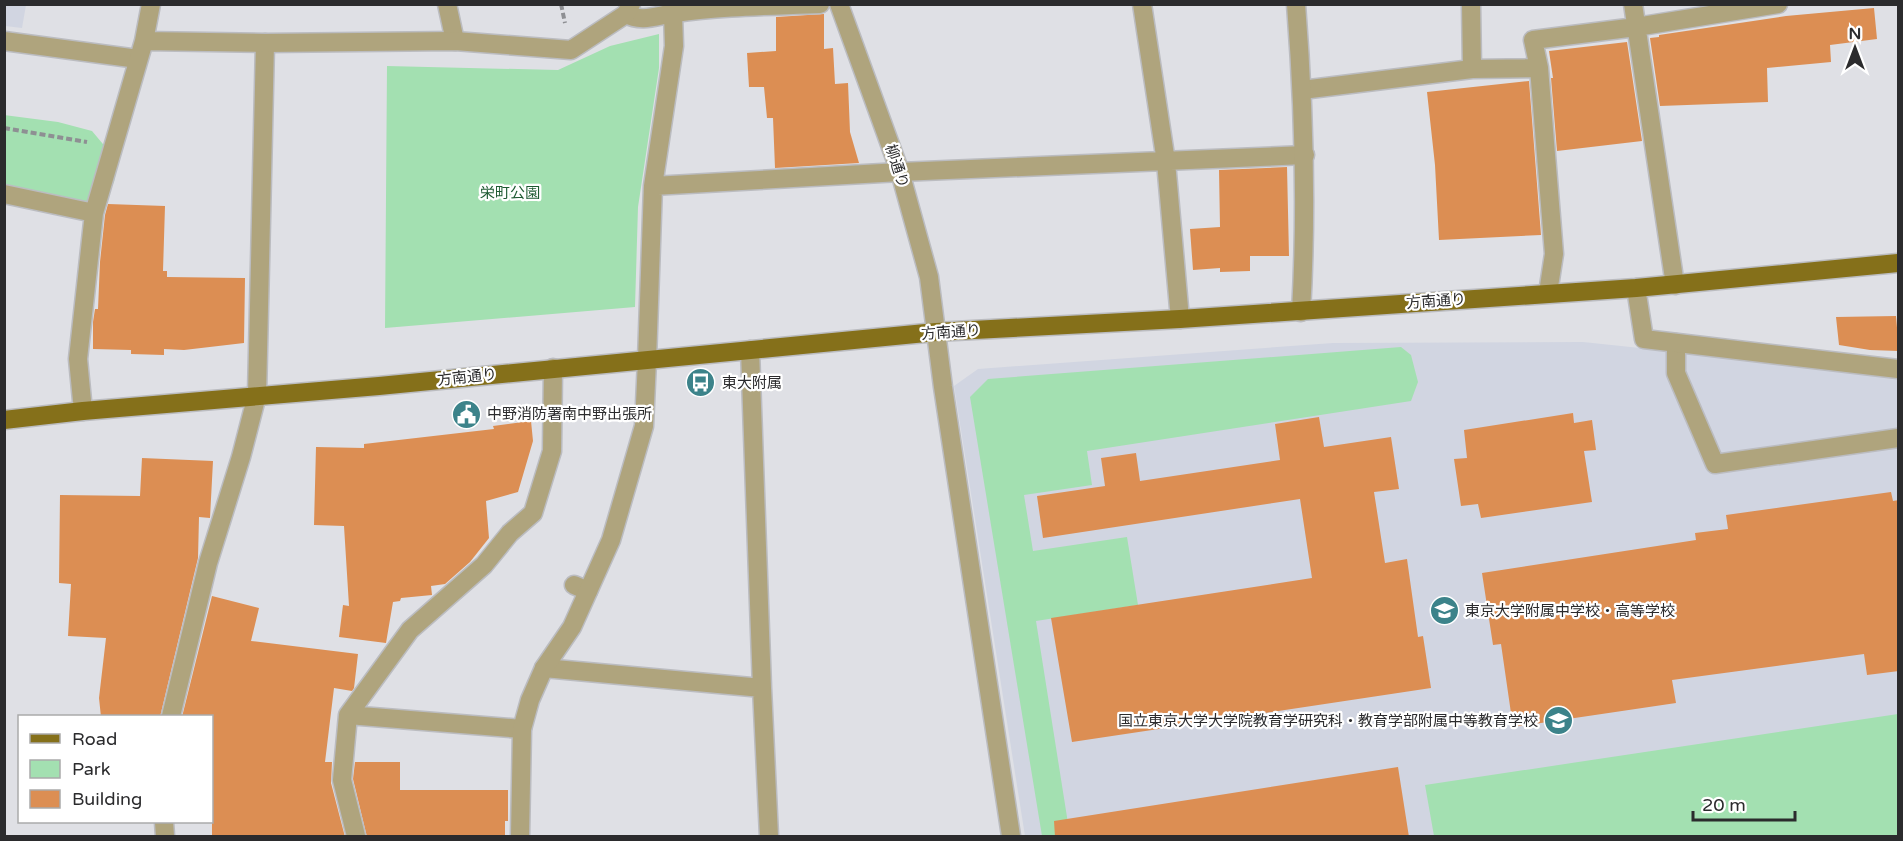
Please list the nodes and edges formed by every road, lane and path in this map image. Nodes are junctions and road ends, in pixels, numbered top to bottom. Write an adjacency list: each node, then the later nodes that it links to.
1 (151, 4): 14 (street)
2 (447, 4): 15 (street)
3 (820, 4): 11 (street)
4 (839, 4): 25 (street, 柳通り)
5 (1142, 4): 24 (street)
6 (1296, 4): 20 (street)
7 (1472, 4): 19 (street)
8 (1633, 4): 12 (street)
9 (1778, 4): 12 (street)
10 (628, 9): 11 (street); 15 (street)
11 (673, 13): 26 (street)
12 (1636, 27): 18 (street); 30 (street)
13 (4, 41): 17 (street)
14 (144, 41): 16 (street); 17 (street)
15 (455, 41): 16 (street)
16 (265, 43): 41 (street)
17 (138, 59): 28 (street)
18 (1539, 68): 19 (street); 32 (street)
19 (1472, 69): 20 (street)
20 (1302, 90): 23 (street)
21 (4, 128): 22 (path)
22 (89, 142)
23 (1305, 155): 24 (street); 33 (street)
24 (1166, 162): 25 (street); 34 (street)
25 (900, 172): 26 (street); 35 (street, 柳通り)
26 (653, 186): 38 (street)
27 (4, 194): 28 (street)
28 (94, 213): 42 (street)
29 (1899, 263): 30 (main road, 方南通り)
30 (1675, 285): 31 (main road, 方南通り)
31 (1636, 288): 32 (main road, 方南通り); 36 (street)
32 (1548, 293): 33 (main road, 方南通り)
33 (1301, 312): 34 (main road, 方南通り)
34 (1180, 319): 35 (main road, 方南通り)
35 (936, 332): 37 (main road, 方南通り); 53 (street, 柳通り)
36 (1677, 343): 40 (street); 44 (street)
37 (750, 350): 38 (main road, 方南通り); 46 (street)
38 (647, 360): 39 (main road, 方南通り); 45 (street)
39 (553, 368): 41 (main road, 方南通り); 48 (street)
40 (1899, 369)
41 (257, 395): 42 (main road, 方南通り); 47 (street)
42 (82, 411): 43 (main road, 方南通り)
43 (4, 420)
44 (1899, 438)
45 (544, 668): 46 (street); 49 (street)
46 (762, 688): 52 (street)
47 (171, 715)
48 (348, 715): 49 (street); 50 (street)
49 (522, 729): 51 (street)
50 (356, 837)
51 (520, 837)
52 (769, 837)
53 (1011, 837)

